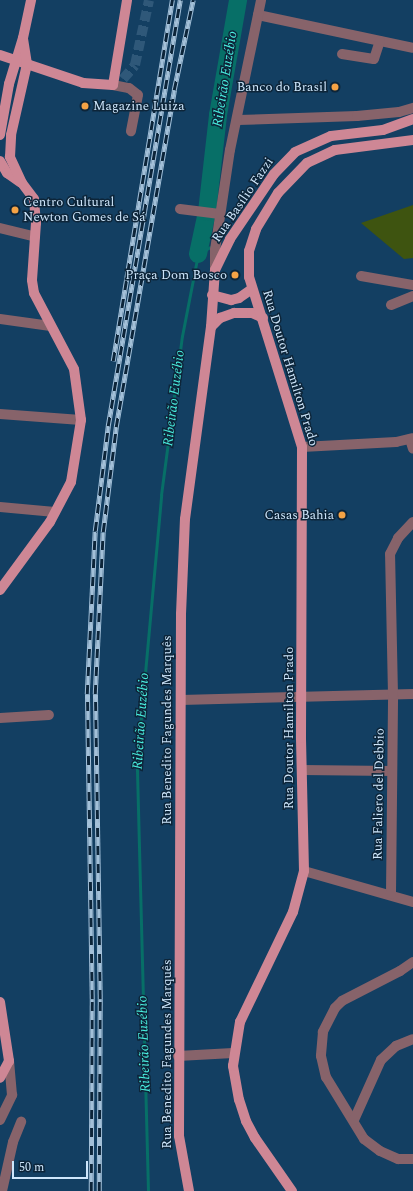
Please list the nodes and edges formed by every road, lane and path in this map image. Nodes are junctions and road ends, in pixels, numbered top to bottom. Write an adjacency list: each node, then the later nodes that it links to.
1 (31, 0): 5 (main road)
2 (127, 0): 13 (main road)
3 (261, 0): 4 (street)
4 (258, 15): 6 (street); 16 (street)
5 (24, 38): 10 (main road); 11 (main road)
6 (380, 41): 7 (street); 8 (street)
7 (413, 48)
8 (342, 54)
9 (0, 55): 10 (main road)
10 (15, 60): 11 (main road); 18 (main road)
11 (28, 64): 13 (main road); 21 (main road)
12 (123, 79): 13 (street)
13 (113, 85): 17 (street)
14 (413, 108): 16 (street)
15 (413, 119): 27 (main road, Rua Basílio Fazzi)
16 (238, 120): 23 (street)
17 (131, 131)
18 (0, 135)
19 (413, 140): 26 (main road, Rua Basílio Fazzi)
20 (0, 161): 21 (main road)
21 (8, 172): 25 (main road)
22 (185, 210): 23 (street)
23 (220, 214): 27 (street)
24 (0, 228): 25 (street)
25 (35, 237): 36 (main road)
26 (250, 244): 30 (main road, Rua Doutor Hamilton Prado)
27 (215, 270): 31 (main road, Rua Benedito Fagundes Marquês)
28 (362, 276): 29 (street)
29 (413, 285)
30 (252, 289): 31 (main road); 34 (main road, Rua Doutor Hamilton Prado)
31 (212, 294): 37 (main road, Rua Benedito Fagundes Marquês)
32 (413, 296): 33 (street)
33 (391, 305)
34 (263, 318): 37 (main road); 41 (main road, Rua Doutor Hamilton Prado)
35 (0, 319): 36 (street)
36 (51, 326): 39 (main road)
37 (211, 327): 50 (main road, Rua Benedito Fagundes Marquês)
38 (0, 414): 39 (street)
39 (81, 420): 44 (main road)
40 (412, 439): 41 (street); 42 (street)
41 (302, 447): 49 (main road, Rua Doutor Hamilton Prado)
42 (413, 449)
43 (0, 507): 44 (street)
44 (55, 512): 46 (main road)
45 (413, 522): 48 (street, Rua Faliero del Debbio)
46 (0, 590)
47 (413, 694): 48 (street)
48 (393, 695): 49 (street); 54 (street, Rua Faliero del Debbio)
49 (303, 696): 50 (street); 53 (main road, Rua Doutor Hamilton Prado)
50 (181, 700): 62 (main road, Rua Benedito Fagundes Marquês)
51 (49, 714): 52 (street)
52 (0, 718)
53 (302, 770): 54 (street); 55 (main road, Rua Doutor Hamilton Prado)
54 (392, 771): 56 (street, Rua Faliero del Debbio)
55 (304, 871): 56 (street); 61 (main road, Rua Doutor Hamilton Prado)
56 (391, 894): 57 (street)
57 (413, 902)
58 (413, 962): 66 (street)
59 (0, 1002): 63 (main road)
60 (413, 1039): 66 (street)
61 (233, 1053): 62 (street); 71 (main road, Rua Doutor Hamilton Prado)
62 (178, 1056): 69 (main road, Rua Benedito Fagundes Marquês)
63 (9, 1061): 64 (main road); 65 (street)
64 (0, 1078)
65 (0, 1120)
66 (354, 1120): 68 (street)
67 (21, 1122): 70 (street)
68 (413, 1159)
69 (188, 1190)
70 (2, 1191)
71 (292, 1191)

